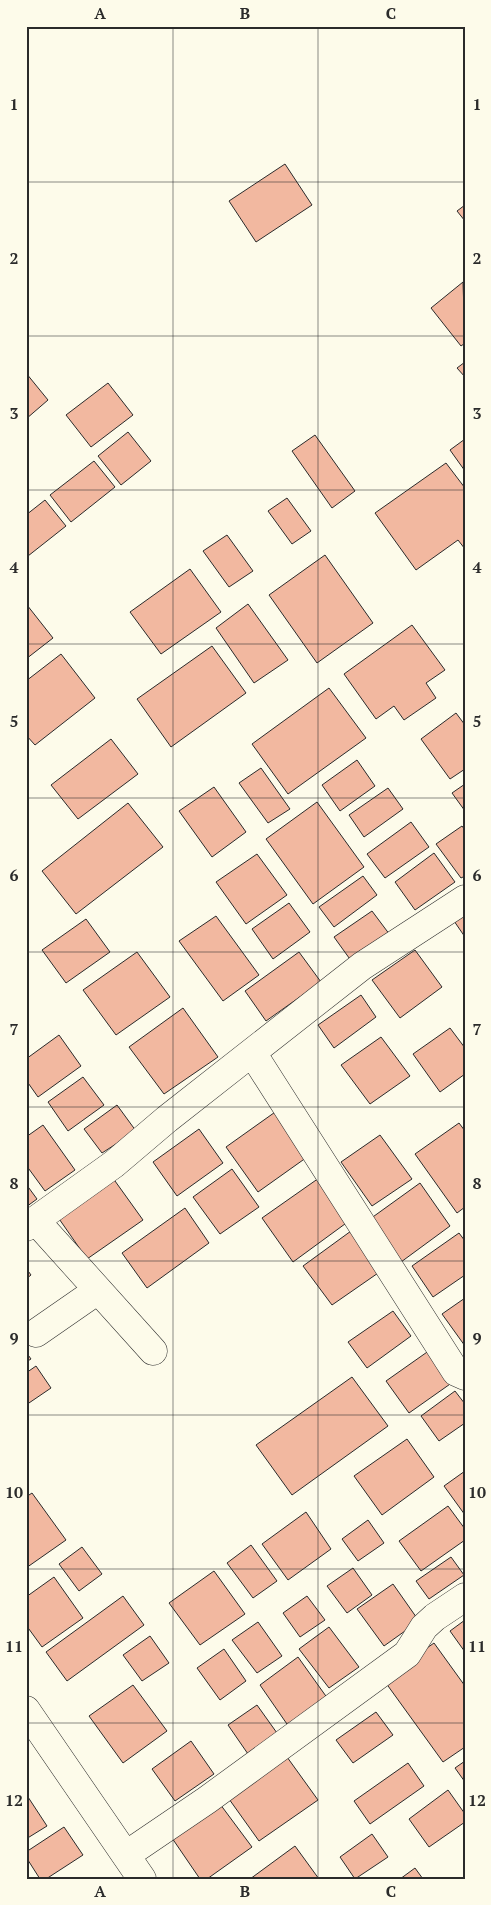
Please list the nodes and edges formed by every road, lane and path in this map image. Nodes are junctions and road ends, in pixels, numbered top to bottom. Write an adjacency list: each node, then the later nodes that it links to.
1 (465, 899): 2 (street)
2 (253, 1054): 3 (street); 7 (street)
3 (31, 1224): 4 (street)
4 (98, 1290): 5 (street); 6 (street)
5 (36, 1333)
6 (153, 1351)
7 (465, 1376)
8 (465, 1597): 10 (street)
9 (26, 1710): 10 (street)
10 (134, 1872)

